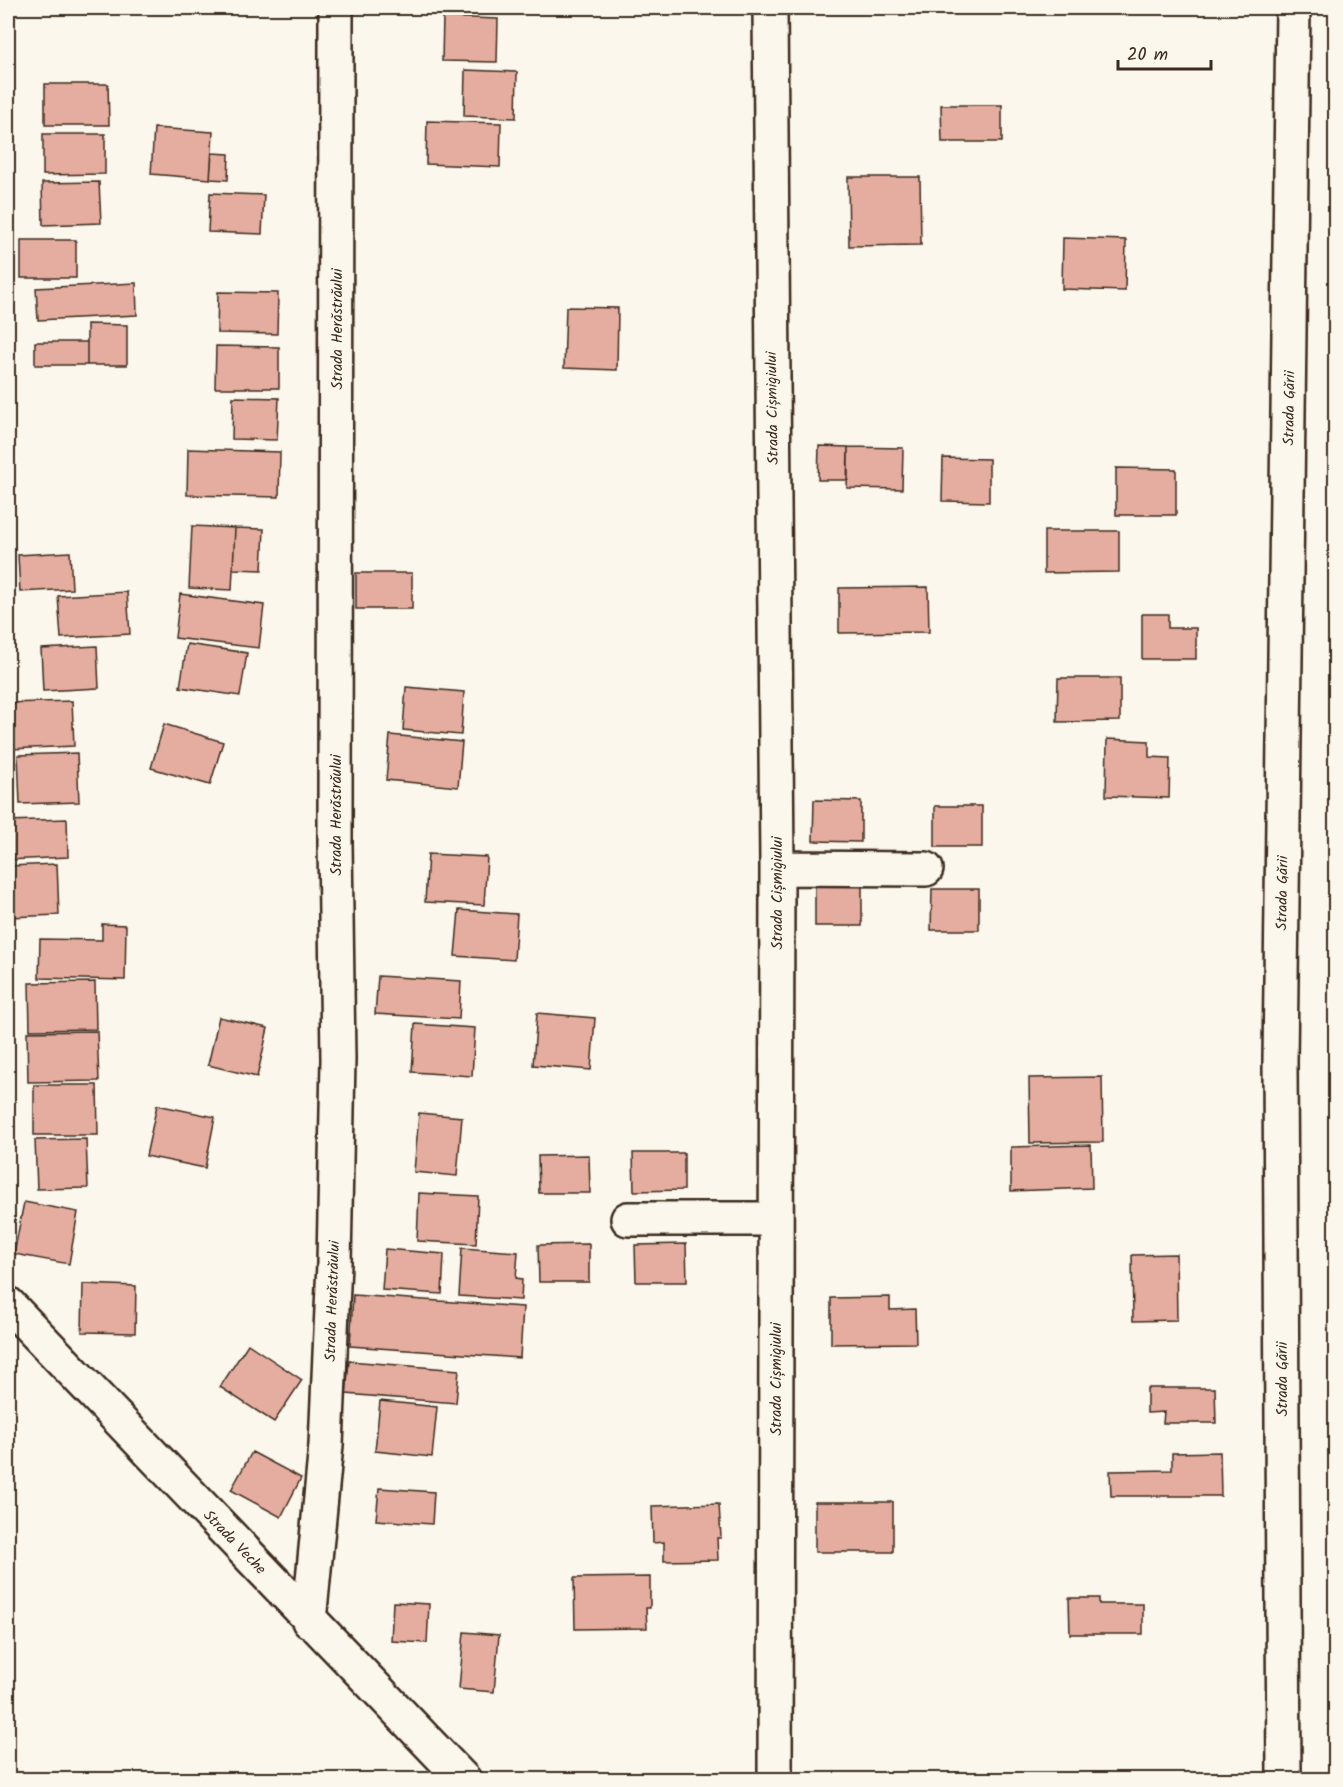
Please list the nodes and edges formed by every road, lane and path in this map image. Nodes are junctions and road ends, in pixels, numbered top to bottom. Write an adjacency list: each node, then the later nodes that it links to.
1 (336, 8): 9 (street, Strada Herăstrăului)
2 (770, 8): 4 (street, Strada Cișmigiului)
3 (1293, 8): 12 (street, Strada Gării)
4 (777, 868): 5 (street); 7 (street, Strada Cișmigiului)
5 (926, 869)
6 (628, 1219): 7 (street)
7 (776, 1219): 11 (street, Strada Cișmigiului)
8 (8, 1304): 9 (street, Strada Veche)
9 (309, 1621): 10 (street, Strada Veche)
10 (464, 1779)
11 (776, 1779)
12 (1284, 1779)

